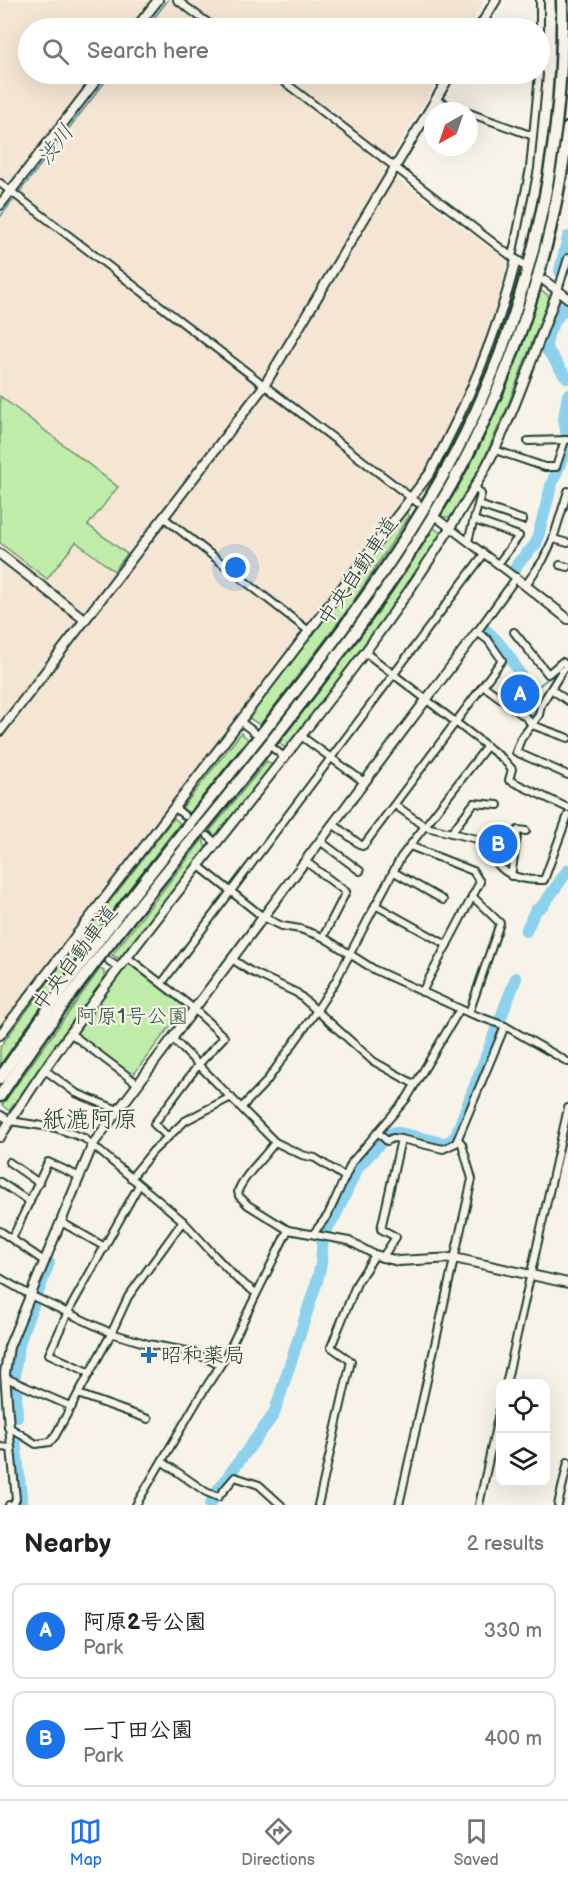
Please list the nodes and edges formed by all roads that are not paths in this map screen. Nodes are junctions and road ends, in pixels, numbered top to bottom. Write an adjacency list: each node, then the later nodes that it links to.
1 (158, 0): 6 (street)
2 (177, 0): 7 (street)
3 (496, 0): 8 (street)
4 (540, 0): 9 (street)
5 (562, 0): 124 (highway, 中央自動車道)
6 (144, 18)
7 (201, 18)
8 (485, 18)
9 (540, 18)
10 (93, 84): 21 (street)
11 (287, 84): 19 (street)
12 (445, 84): 14 (street)
13 (538, 84): 18 (street)
14 (435, 100): 15 (street); 19 (street)
15 (440, 102)
16 (478, 116): 18 (street)
17 (568, 128): 127 (highway, 中央自動車道)
18 (533, 136): 24 (street)
19 (395, 166): 24 (street); 28 (street)
20 (0, 183): 21 (street)
21 (12, 192): 22 (street); 28 (street)
22 (0, 205)
23 (568, 258): 26 (street)
24 (517, 260): 34 (street)
25 (544, 281): 26 (street)
26 (558, 291): 27 (street); 31 (street)
27 (568, 298)
28 (264, 386): 34 (street); 36 (street)
29 (567, 440): 30 (street); 31 (street)
30 (528, 441)
31 (495, 450): 32 (street)
32 (476, 487): 35 (street); 42 (street)
33 (568, 493): 40 (street)
34 (415, 501): 55 (street)
35 (479, 505): 38 (street); 39 (street)
36 (164, 518): 54 (street); 55 (street)
37 (438, 519): 42 (street)
38 (474, 520): 44 (street); 48 (street)
39 (523, 520)
40 (558, 522): 41 (street); 43 (street)
41 (568, 525)
42 (450, 528): 44 (street); 58 (street)
43 (553, 538): 45 (street); 52 (street)
44 (468, 541): 47 (street)
45 (568, 543)
46 (0, 554): 54 (street)
47 (484, 554): 48 (street); 60 (street)
48 (498, 564): 51 (street)
49 (560, 565): 50 (street)
50 (568, 567)
51 (516, 579): 52 (street); 56 (street)
52 (525, 585): 53 (street)
53 (568, 619)
54 (86, 620): 68 (street)
55 (310, 632): 65 (street)
56 (477, 632): 61 (street); 63 (street)
57 (513, 632): 59 (street)
58 (366, 653): 60 (street); 70 (street)
59 (568, 666): 62 (street)
60 (394, 675): 63 (street); 75 (street)
61 (484, 686): 66 (street); 67 (street)
62 (551, 689): 64 (street); 67 (street)
63 (426, 699): 66 (street); 77 (street)
64 (568, 700)
65 (241, 722): 69 (street); 80 (street)
66 (457, 723): 72 (street); 78 (street)
67 (531, 724): 71 (street); 76 (street)
68 (0, 731)
69 (254, 732)
70 (301, 736): 74 (street); 75 (street)
71 (568, 738)
72 (488, 746): 81 (street); 85 (street)
73 (274, 748): 74 (street)
74 (284, 757): 90 (street)
75 (331, 758): 77 (street); 97 (street)
76 (568, 775)
77 (364, 782): 84 (street)
78 (395, 805): 84 (street); 85 (street)
79 (498, 805): 87 (street)
80 (175, 808): 83 (street); 102 (street)
81 (568, 808)
82 (568, 815): 96 (street)
83 (184, 816)
84 (333, 824): 89 (street)
85 (426, 827): 87 (street); 91 (street)
86 (526, 831): 96 (street)
87 (451, 833): 96 (street)
88 (208, 836): 90 (street)
89 (320, 841): 92 (street); 94 (street)
90 (216, 843): 93 (street)
91 (410, 846): 95 (street); 98 (street)
92 (305, 861): 101 (street); 103 (street)
93 (199, 866): 97 (street); 107 (street)
94 (360, 871)
95 (394, 872): 99 (street); 100 (street)
96 (511, 876)
97 (231, 891): 101 (street); 111 (street)
98 (472, 896): 105 (street); 116 (street)
99 (443, 900)
100 (375, 905): 105 (street); 106 (street)
101 (263, 917): 103 (street); 108 (street)
102 (77, 935): 104 (street); 119 (street)
103 (322, 937): 106 (street)
104 (87, 943)
105 (447, 945): 112 (street)
106 (350, 954): 112 (street); 115 (street)
107 (127, 957): 110 (street); 111 (street)
108 (232, 959): 113 (street); 115 (street)
109 (109, 961): 110 (street)
110 (119, 968): 118 (street)
111 (162, 983): 113 (street)
112 (422, 992): 114 (street)
113 (193, 1008): 120 (street); 122 (street)
114 (460, 1009): 116 (street); 126 (street)
115 (317, 1010): 126 (street); 129 (street)
116 (469, 1013): 117 (street)
117 (502, 1025): 121 (street); 138 (street)
118 (70, 1033): 123 (street); 125 (street)
119 (0, 1035)
120 (172, 1038): 122 (street); 125 (street)
121 (568, 1062)
122 (199, 1064): 128 (street); 136 (street)
123 (45, 1070): 131 (street); 133 (street)
124 (0, 1078)
125 (138, 1084): 131 (street)
126 (414, 1084): 134 (street)
127 (0, 1096)
128 (231, 1097): 129 (street); 136 (street)
129 (242, 1107): 139 (street)
130 (568, 1108): 159 (street)
131 (118, 1110): 140 (street)
132 (1, 1116): 133 (street)
133 (10, 1121): 135 (street); 140 (street)
134 (378, 1133): 137 (street); 143 (street)
135 (0, 1137)
136 (168, 1137): 144 (street)
137 (400, 1139): 138 (street); 156 (street)
138 (458, 1139): 157 (street)
139 (275, 1142): 143 (street); 151 (street)
140 (93, 1144): 142 (street); 144 (street)
141 (9, 1162): 146 (street)
142 (80, 1177): 146 (street); 149 (street)
143 (345, 1177): 153 (street)
144 (131, 1178): 147 (street)
145 (0, 1182): 148 (street)
146 (39, 1183): 148 (street)
147 (139, 1185): 150 (street); 155 (street)
148 (30, 1202): 154 (street)
149 (61, 1221): 155 (street); 158 (street)
150 (183, 1221): 162 (street); 165 (street)
151 (288, 1230): 153 (street); 162 (street)
152 (0, 1231): 154 (street)
153 (313, 1234): 156 (street)
154 (12, 1239): 158 (street)
155 (105, 1247): 164 (street)
156 (379, 1256): 157 (street); 183 (street)
157 (454, 1258): 159 (street); 184 (street)
158 (44, 1260): 163 (street)
159 (530, 1275): 161 (street); 169 (street)
160 (0, 1278): 163 (street)
161 (568, 1283)
162 (256, 1293): 166 (street)
163 (30, 1295): 164 (street); 168 (street)
164 (68, 1312): 165 (street); 167 (street)
165 (111, 1332): 166 (street); 167 (street)
166 (220, 1365): 178 (street)
167 (90, 1373): 170 (street)
168 (4, 1374): 171 (street); 174 (street)
169 (507, 1379)
170 (78, 1394): 171 (street); 172 (street)
171 (72, 1407): 174 (street)
172 (148, 1419)
173 (0, 1420): 174 (street)
174 (9, 1427): 177 (street)
175 (496, 1430): 185 (street)
176 (0, 1447): 177 (street)
177 (11, 1448): 180 (street)
178 (163, 1462): 181 (street); 182 (street)
179 (568, 1462): 186 (street)
180 (9, 1505)
181 (136, 1505)
182 (282, 1505)
183 (318, 1505)
184 (399, 1505)
185 (479, 1505)
186 (558, 1505)

